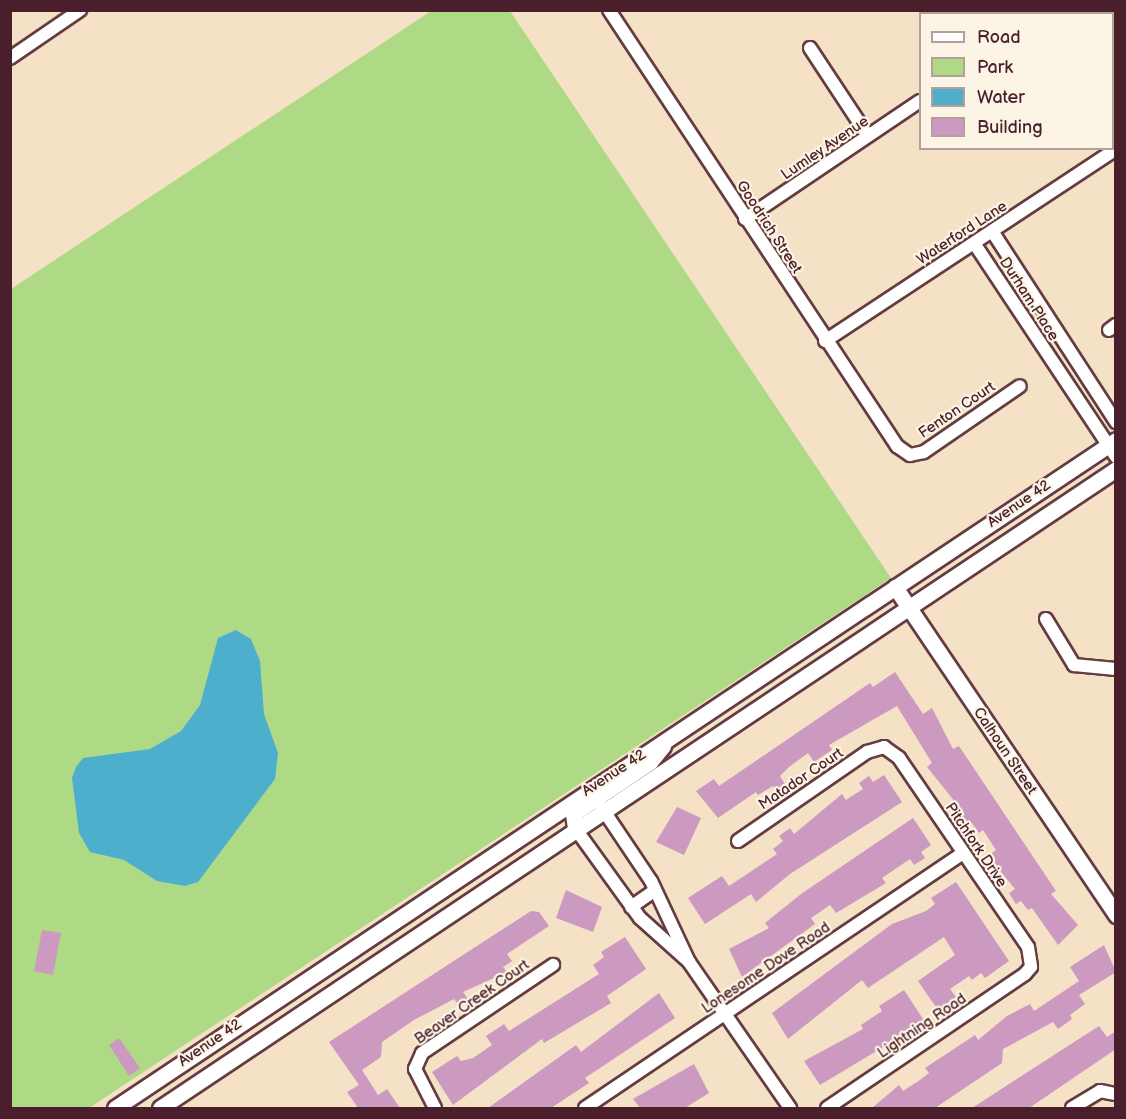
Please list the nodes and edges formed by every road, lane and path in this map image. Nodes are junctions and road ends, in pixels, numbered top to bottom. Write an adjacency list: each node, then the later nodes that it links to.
1 (80, 10): 4 (street)
2 (609, 10): 8 (street, Goodrich Street)
3 (810, 48): 6 (street)
4 (11, 58)
5 (919, 102): 6 (street, Lumley Avenue)
6 (868, 136): 8 (street, Lumley Avenue)
7 (1116, 149): 9 (street, Waterford Lane)
8 (746, 219): 11 (street, Goodrich Street)
9 (992, 231): 10 (street, Waterford Lane); 12 (street, Durham Place)
10 (974, 243): 11 (street, Waterford Lane); 13 (street, Durham Place)
11 (825, 341): 17 (street, Goodrich Street)
12 (1075, 360): 13 (street); 15 (street, Durham Place)
13 (1059, 371): 16 (street, Durham Place)
14 (1020, 386): 17 (street, Fenton Court)
15 (1116, 422)
16 (1113, 447): 19 (street, Avenue 42)
17 (910, 455)
18 (1116, 469): 20 (street, Avenue 42)
19 (895, 587): 20 (street, Calhoun Street); 23 (street, Avenue 42)
20 (908, 607): 25 (street, Avenue 42); 31 (street, Calhoun Street)
21 (1046, 619): 22 (street)
22 (1116, 669)
23 (675, 733): 26 (street); 37 (street, Avenue 42)
24 (884, 747): 27 (street, Matador Court); 28 (street, Pitchfork Drive)
25 (602, 808): 26 (street, Avenue 42); 29 (street)
26 (575, 828): 30 (street); 38 (street, Avenue 42)
27 (738, 841)
28 (963, 853): 34 (street, Pitchfork Drive); 35 (street, Lonesome Dove Road)
29 (655, 890): 30 (street); 32 (street)
30 (631, 906): 32 (street)
31 (1116, 915)
32 (689, 962): 35 (street)
33 (553, 965): 39 (street, Beaver Creek Court)
34 (1031, 967): 42 (street, Lightning Road)
35 (725, 1014): 40 (street, Lonesome Dove Road); 41 (street)
36 (1112, 1092): 43 (street)
37 (115, 1108)
38 (160, 1108)
39 (435, 1108)
40 (585, 1108)
41 (790, 1108)
42 (827, 1108)
43 (1072, 1108)

